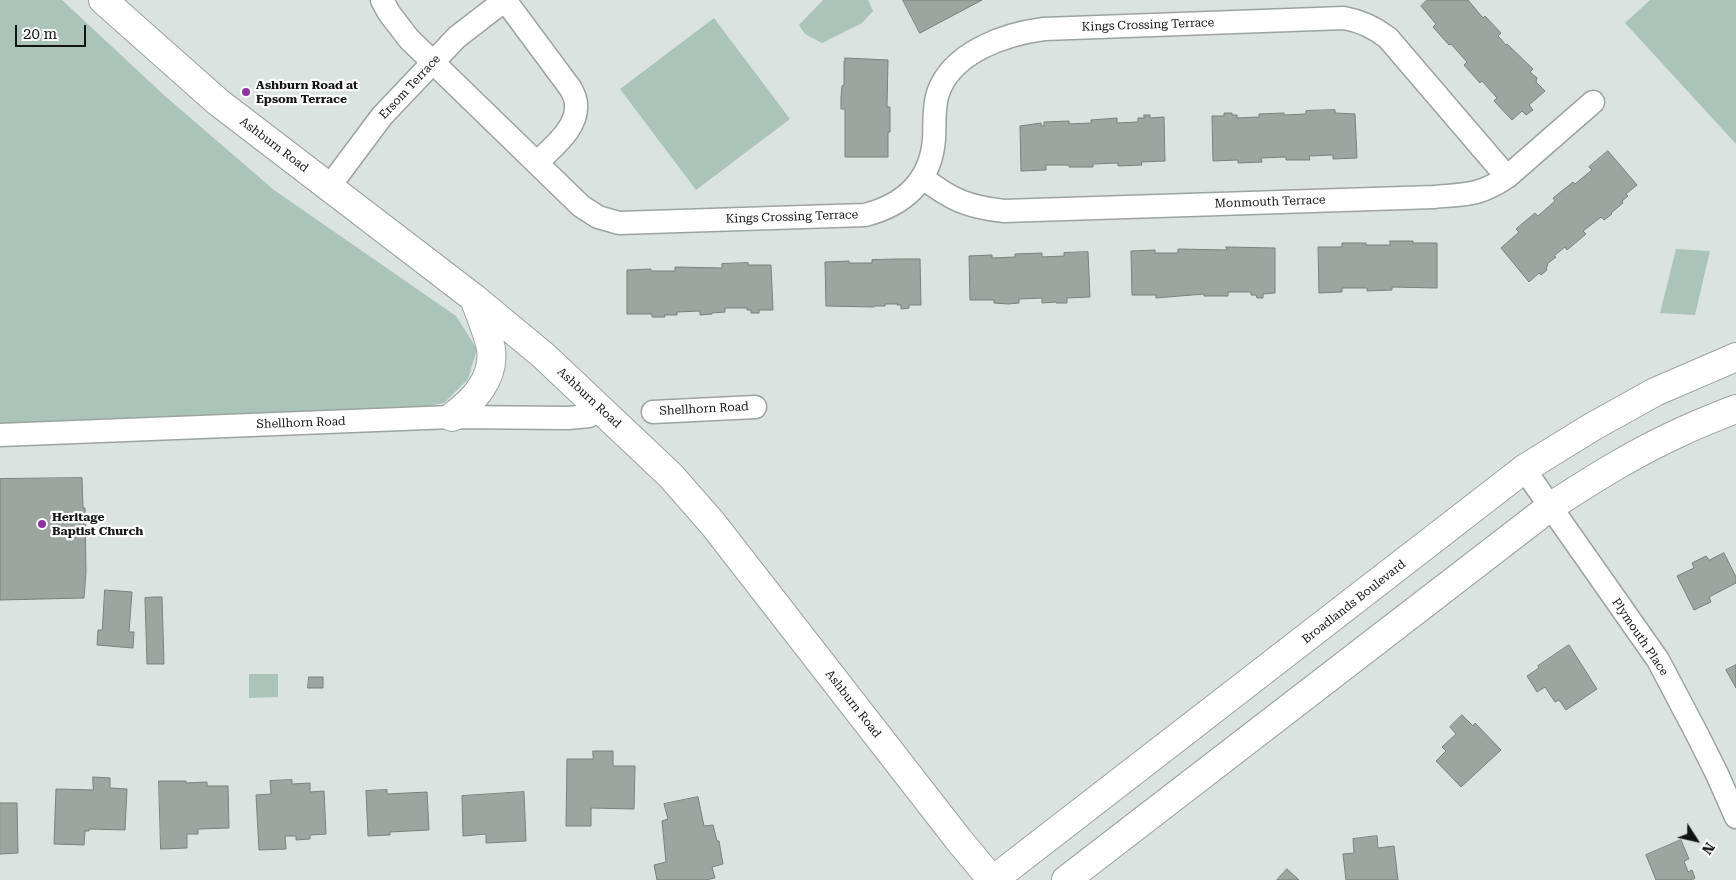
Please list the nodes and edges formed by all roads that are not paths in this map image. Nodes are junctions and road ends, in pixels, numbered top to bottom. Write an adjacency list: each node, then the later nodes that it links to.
1 (382, 0): 4 (street, Kings Crossing Terrace)
2 (505, 0): 4 (street, Ersom Terrace); 6 (street)
3 (111, 3): 9 (main road, Ashburn Road)
4 (433, 63): 6 (street, Kings Crossing Terrace); 9 (street, Ersom Terrace)
5 (1593, 102): 8 (street, Monmouth Terrace)
6 (537, 163): 7 (street, Kings Crossing Terrace)
7 (922, 177): 8 (street, Monmouth Terrace); 8 (street, Kings Crossing Terrace)
8 (1506, 177)
9 (329, 187): 10 (main road, Ashburn Road)
10 (474, 298): 13 (main road, Ashburn Road); 16 (main road)
11 (1736, 357): 18 (main road, Broadlands Boulevard)
12 (755, 407): 15 (street, Shellhorn Road)
13 (600, 409): 16 (street, Shellhorn Road); 21 (main road, Ashburn Road)
14 (1736, 409): 19 (main road)
15 (653, 412)
16 (452, 417): 17 (street, Shellhorn Road)
17 (0, 435)
18 (1524, 469): 19 (street, Plymouth Place); 21 (main road, Broadlands Boulevard)
19 (1550, 507): 20 (street, Plymouth Place); 22 (main road)
20 (1736, 817)
21 (992, 880)
22 (1066, 880)

